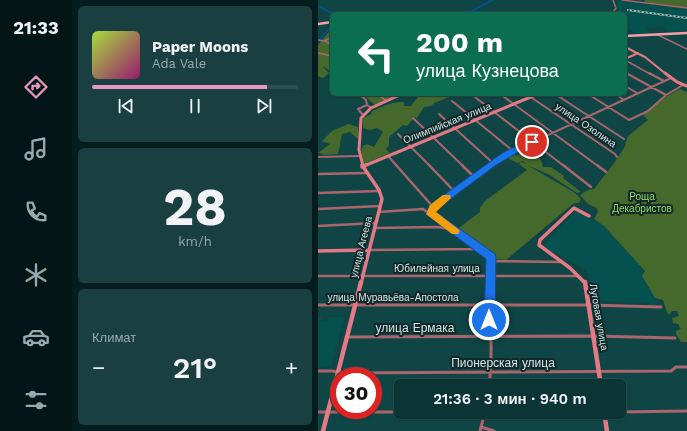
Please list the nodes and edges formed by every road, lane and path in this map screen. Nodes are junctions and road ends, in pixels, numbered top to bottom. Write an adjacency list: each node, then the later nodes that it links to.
1 (613, 0): 4 (street)
2 (622, 0): 3 (street)
3 (687, 8)
4 (613, 12)
5 (330, 22): 6 (main road)
6 (318, 24)
7 (687, 33): 8 (main road)
8 (658, 35): 9 (main road); 15 (street)
9 (627, 36)
10 (330, 38): 12 (street)
11 (318, 40): 12 (street)
12 (324, 41): 13 (street)
13 (330, 44)
14 (627, 49): 16 (street)
15 (687, 49)
16 (638, 53): 19 (street); 22 (street)
17 (318, 54): 18 (street)
18 (330, 56)
19 (627, 58)
20 (627, 60): 23 (street)
21 (627, 73): 27 (street)
22 (672, 78): 23 (street); 24 (street)
23 (664, 81): 27 (street)
24 (683, 85): 25 (street); 29 (street)
25 (687, 86)
26 (627, 87): 28 (street)
27 (651, 87): 28 (street); 29 (street)
28 (637, 93): 39 (street)
29 (666, 95): 45 (street)
30 (361, 96): 43 (street)
31 (380, 96): 40 (street)
32 (397, 96): 40 (street)
33 (474, 96): 46 (street)
34 (503, 96): 42 (street)
35 (558, 96): 49 (street)
36 (591, 96): 45 (street)
37 (618, 96): 39 (street)
38 (531, 97): 42 (street, Олимпийская улица); 52 (street, улица Озолина)
39 (624, 100): 45 (street)
40 (387, 101): 44 (street)
41 (452, 101): 51 (street)
42 (513, 104): 46 (street, Олимпийская улица); 54 (street)
43 (368, 105): 44 (street); 48 (street)
44 (372, 108): 48 (street)
45 (608, 108): 49 (street)
46 (495, 112): 51 (street, Олимпийская улица); 58 (street)
47 (439, 114): 53 (street)
48 (363, 115): 61 (street)
49 (588, 116): 52 (street); 57 (street)
50 (413, 118): 56 (street)
51 (475, 120): 53 (street, Олимпийская улица); 60 (street)
52 (570, 124): 54 (street); 64 (street, улица Озолина)
53 (455, 128): 56 (street, Олимпийская улица); 65 (street)
54 (552, 133): 58 (street); 67 (street)
55 (398, 134): 59 (street)
56 (434, 137): 59 (street, Олимпийская улица); 70 (street)
57 (624, 139)
58 (532, 142): 60 (street); 71 (street)
59 (411, 146): 62 (street, Олимпийская улица); 73 (street)
60 (513, 151): 65 (street)
61 (360, 156): 63 (street); 66 (street)
62 (388, 156): 66 (street, Олимпийская улица); 76 (street)
63 (318, 157)
64 (617, 157)
65 (493, 163): 70 (street)
66 (362, 167): 69 (street)
67 (606, 172)
68 (318, 174): 69 (street)
69 (366, 174): 72 (street)
70 (474, 177): 73 (street)
71 (591, 186)
72 (380, 191): 74 (street); 75 (street, улица Агеева)
73 (454, 191): 76 (street)
74 (318, 193)
75 (380, 206): 77 (street); 78 (street, улица Агеева)
76 (434, 208): 79 (street)
77 (318, 209)
78 (379, 212): 79 (street); 81 (street, улица Агеева)
79 (431, 214): 84 (street)
80 (589, 216): 89 (street, Луговая улица)
81 (376, 224): 82 (street); 83 (street, улица Агеева)
82 (318, 226)
83 (375, 228): 84 (street); 86 (street, улица Агеева)
84 (452, 229): 85 (street)
85 (480, 249): 86 (street); 88 (street)
86 (369, 250): 87 (street); 91 (street, улица Агеева)
87 (318, 251)
88 (491, 261): 89 (street); 93 (street)
89 (562, 262): 92 (street, Луговая улица)
90 (318, 276): 91 (street, Юбилейная улица)
91 (363, 276): 93 (street, Юбилейная улица); 95 (street, улица Агеева)
92 (580, 276): 93 (street, Юбилейная улица); 97 (street, Луговая улица)
93 (490, 277): 96 (street)
94 (318, 305): 95 (street, улица Муравьёва-Апостола)
95 (355, 305): 96 (street, улица Муравьёва-Апостола); 101 (street, улица Агеева)
96 (489, 305): 97 (street, улица Муравьёва-Апостола); 99 (street)
97 (588, 305): 98 (street, улица Муравьёва-Апостола); 100 (street, Луговая улица)
98 (661, 307)
99 (490, 336): 100 (street, улица Ермака); 101 (street, улица Ермака); 107 (street)
100 (593, 336): 102 (street, улица Ермака); 108 (street, Луговая улица)
101 (347, 337): 103 (street, улица Агеева)
102 (675, 338)
103 (339, 367)
104 (687, 367): 108 (street, Пионерская улица)
105 (318, 371): 106 (street, Пионерская улица)
106 (330, 372)
107 (491, 372): 108 (street, Пионерская улица); 109 (street, Пионерская улица); 110 (street)
108 (600, 372): 111 (street, Луговая улица)
109 (382, 373)
110 (490, 379)
111 (600, 379)
112 (330, 404): 115 (street, улица Агеева)
113 (687, 411): 117 (street)
114 (318, 412): 115 (street)
115 (328, 412): 116 (street); 121 (street, улица Агеева)
116 (394, 412)
117 (626, 412)
118 (483, 419): 120 (street)
119 (605, 419): 123 (street)
120 (481, 429): 122 (street)
121 (323, 431)
122 (494, 431)
123 (607, 431)

